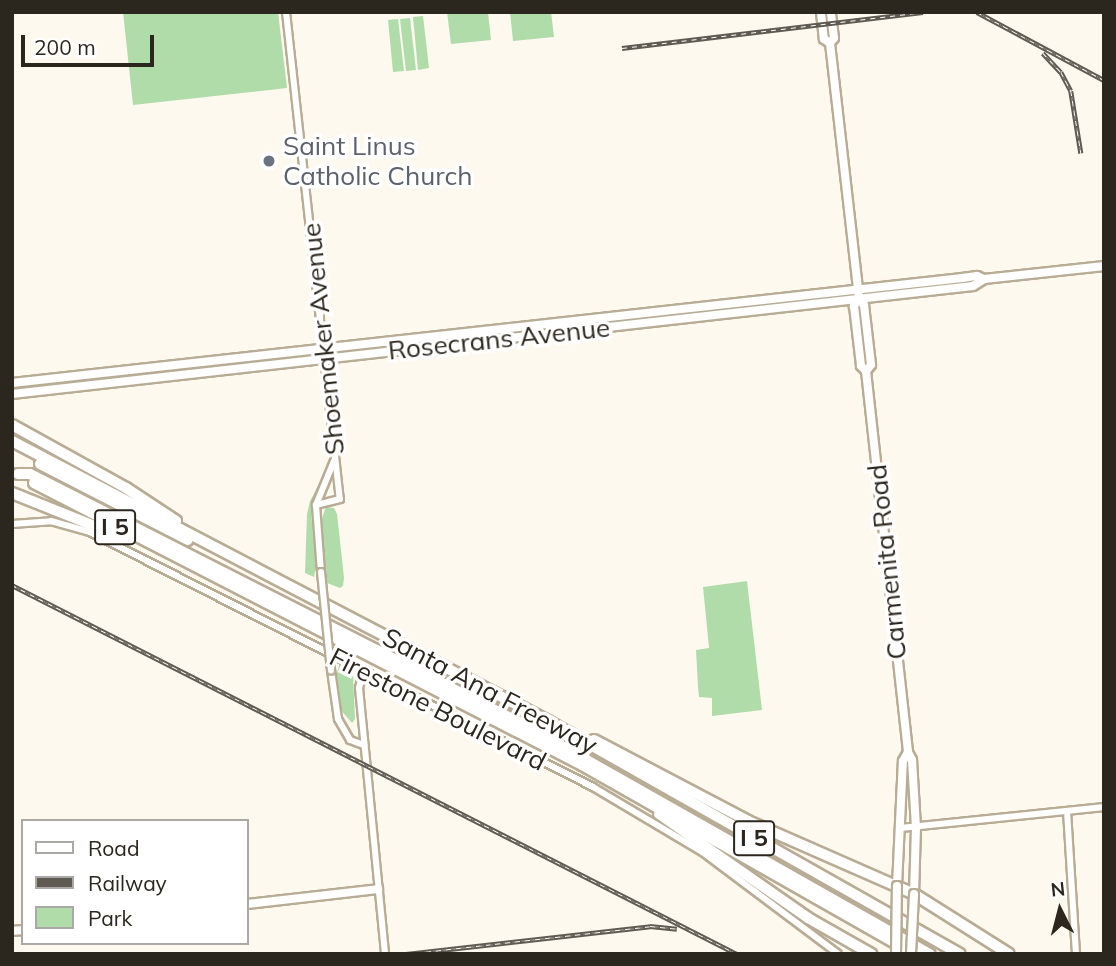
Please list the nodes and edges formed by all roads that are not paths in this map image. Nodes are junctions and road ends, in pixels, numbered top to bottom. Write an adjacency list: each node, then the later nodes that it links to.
1 (286, 12): 7 (street, Shoemaker Avenue)
2 (821, 12): 4 (main road, Carmenita Road)
3 (831, 12): 4 (main road, Carmenita Road)
4 (830, 43): 6 (main road, Carmenita Road)
5 (1104, 266): 6 (main road, Rosecrans Avenue)
6 (858, 294): 7 (main road, Rosecrans Avenue); 26 (main road, Carmenita Road)
7 (324, 354): 8 (main road, Rosecrans Avenue); 14 (street, Shoemaker Avenue)
8 (83, 381): 9 (main road, Rosecrans Avenue); 10 (main road, Rosecrans Avenue)
9 (15, 382)
10 (12, 394)
11 (12, 425): 19 (highway)
12 (12, 441): 13 (highway, Santa Ana Freeway / I 5)
13 (25, 448): 19 (highway, Santa Ana Freeway / I 5); 42 (highway)
14 (335, 456): 17 (street); 17 (street, Shoemaker Avenue)
15 (15, 472): 20 (highway, Santa Ana Freeway / I 5); 41 (highway)
16 (12, 493): 20 (highway)
17 (316, 505): 24 (street, bridge)
18 (12, 524): 21 (street, Firestone Boulevard)
19 (186, 532): 22 (highway, Santa Ana Freeway / I 5)
20 (214, 578): 27 (highway, Santa Ana Freeway / I 5)
21 (363, 671): 23 (street); 37 (street, Firestone Boulevard)
22 (548, 721): 32 (highway); 43 (highway, Santa Ana Freeway / I 5)
23 (363, 733): 24 (street); 25 (street)
24 (349, 735): 25 (street)
25 (364, 745): 33 (street)
26 (908, 752): 30 (main road, Carmenita Road); 31 (main road, Carmenita Road)
27 (582, 765): 38 (highway); 40 (highway, Santa Ana Freeway / I 5)
28 (1104, 807): 29 (street)
29 (1067, 811): 30 (street); 45 (street)
30 (916, 827): 31 (street); 34 (main road, Carmenita Road)
31 (901, 828): 32 (main road, Carmenita Road)
32 (897, 887): 34 (highway, bridge); 39 (main road, Carmenita Road, bridge)
33 (378, 889): 35 (main road); 36 (street)
34 (914, 894): 40 (main road, Carmenita Road, bridge); 44 (highway)
35 (248, 904)
36 (385, 954)
37 (838, 954)
38 (871, 954)
39 (896, 954)
40 (913, 954)
41 (930, 954)
42 (947, 954)
43 (960, 954)
44 (1009, 954)
45 (1076, 954)

